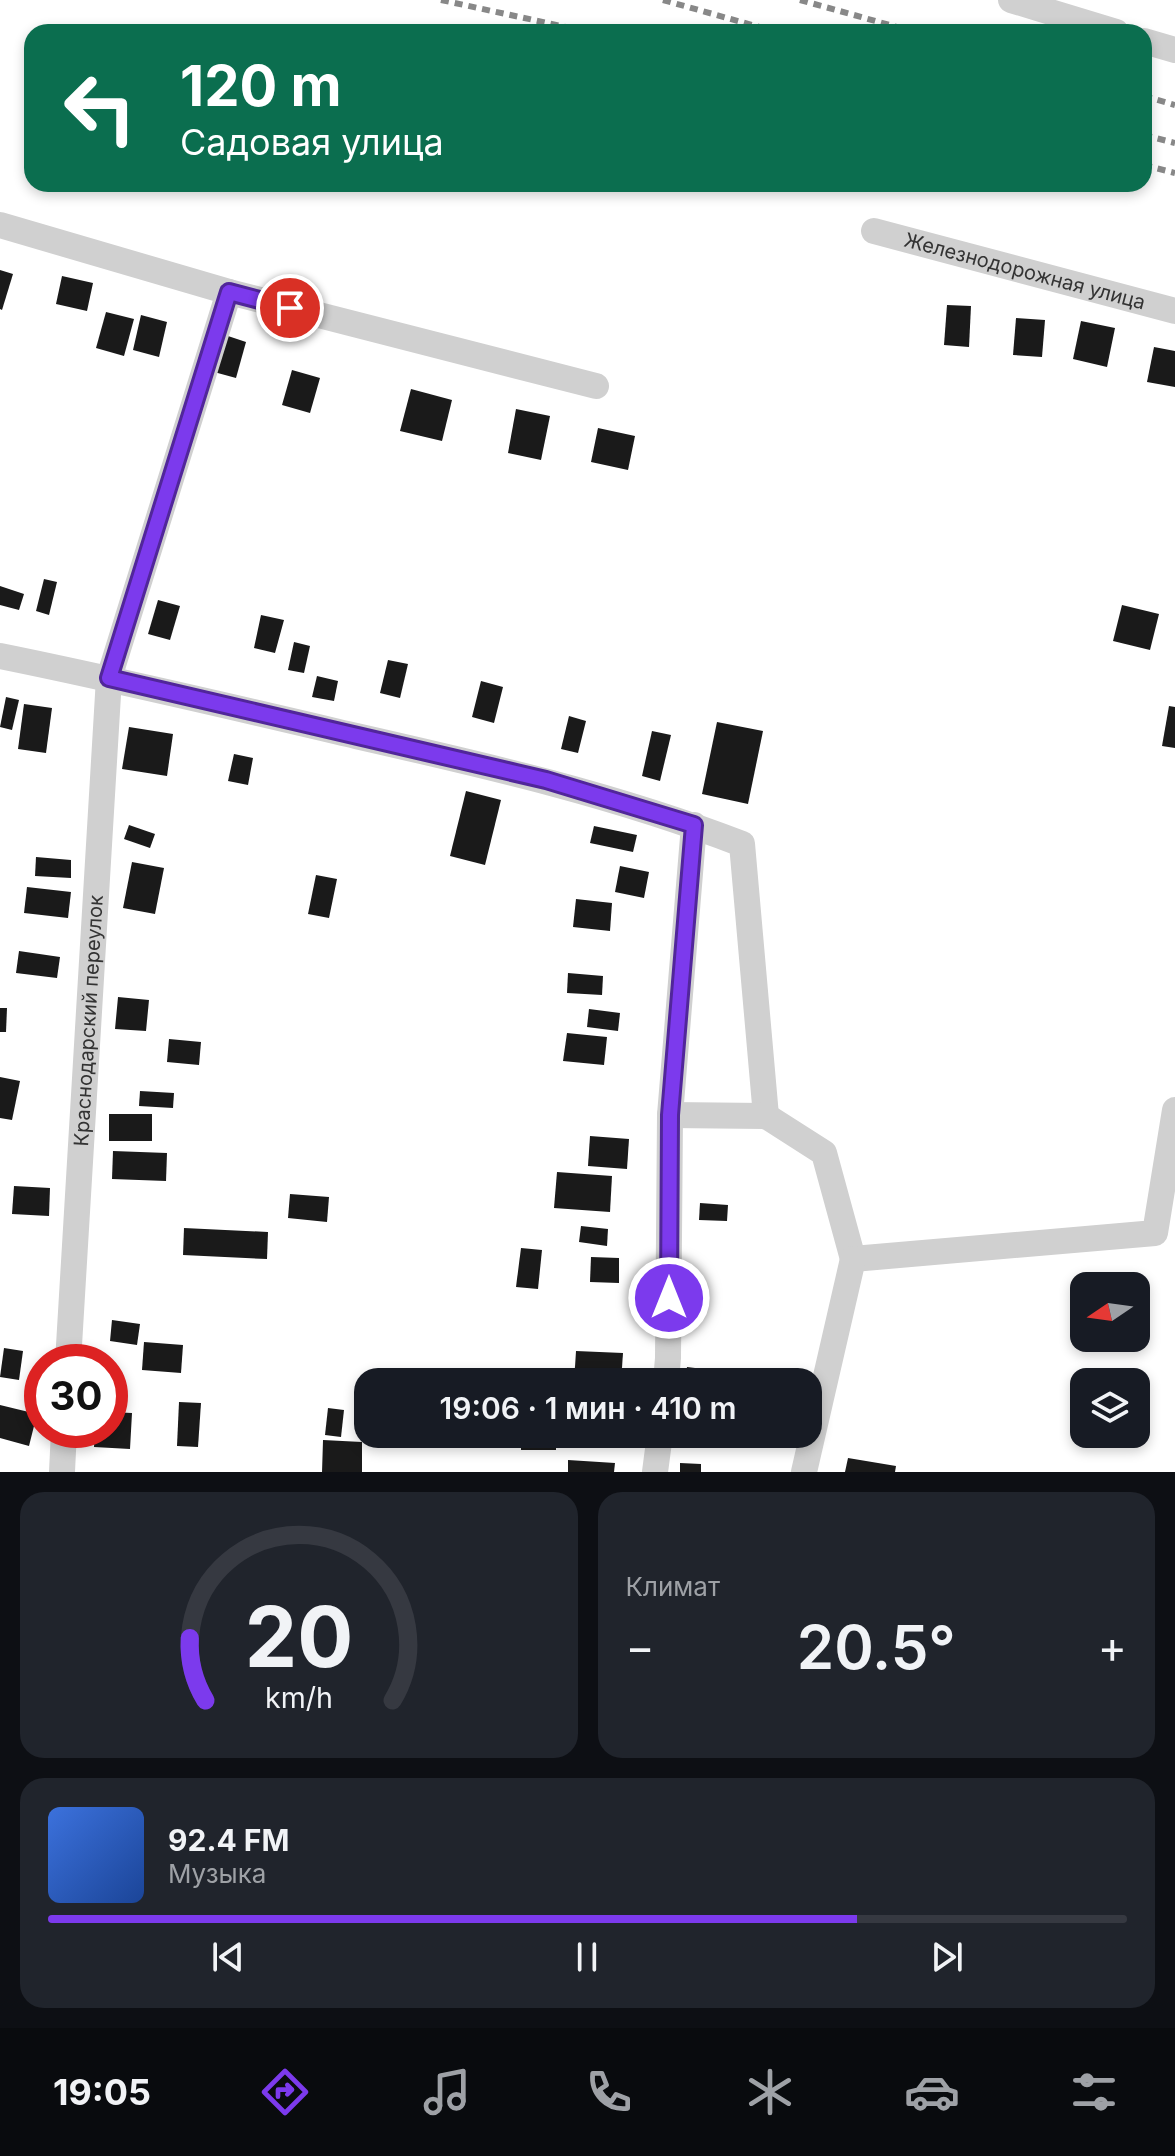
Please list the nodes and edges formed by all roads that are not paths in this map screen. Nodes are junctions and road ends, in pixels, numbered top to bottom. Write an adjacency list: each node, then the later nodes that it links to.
1 (1011, 0): 2 (street)
2 (1090, 24)
3 (1152, 43): 4 (street)
4 (1175, 50)
5 (0, 225): 7 (street)
6 (874, 231): 8 (street, Железнодорожная улица)
7 (229, 292): 9 (street); 11 (street, Краснодарский переулок)
8 (1175, 311)
9 (596, 386)
10 (0, 656): 11 (street)
11 (109, 678): 12 (street); 17 (street, Краснодарский переулок)
12 (694, 825): 14 (street); 15 (street)
13 (1175, 1110): 16 (street)
14 (670, 1115): 15 (street); 18 (street)
15 (766, 1116): 16 (street)
16 (853, 1259): 23 (street)
17 (69, 1344)
18 (667, 1368)
19 (63, 1448): 21 (street)
20 (658, 1448): 22 (street)
21 (62, 1472)
22 (655, 1472)
23 (804, 1472)

